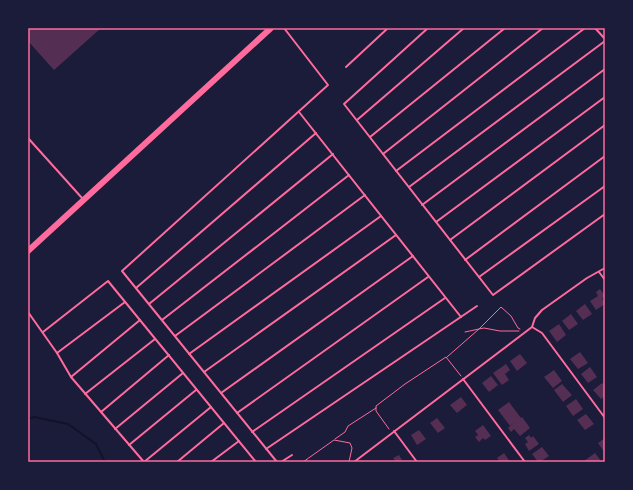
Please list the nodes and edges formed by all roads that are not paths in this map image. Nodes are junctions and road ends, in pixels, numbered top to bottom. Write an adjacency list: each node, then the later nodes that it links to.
1 (271, 28): 28 (highway)
2 (284, 28): 14 (lane)
3 (388, 28): 11 (lane)
4 (428, 28): 15 (lane)
5 (464, 28): 15 (lane)
6 (505, 28): 18 (lane)
7 (543, 28): 21 (lane)
8 (585, 28): 23 (lane)
9 (595, 28): 10 (lane)
10 (605, 40): 26 (lane)
11 (346, 67)
12 (605, 68): 29 (lane)
13 (605, 97): 32 (lane)
14 (299, 112): 17 (lane); 43 (lane)
15 (356, 120): 18 (lane)
16 (605, 125): 34 (lane)
17 (316, 133): 20 (lane); 43 (lane)
18 (370, 137): 21 (lane)
19 (28, 138): 28 (lane)
20 (333, 154): 24 (lane); 46 (lane)
21 (383, 154): 23 (lane)
22 (605, 156): 37 (lane)
23 (396, 171): 26 (lane)
24 (349, 175): 27 (lane); 51 (lane)
25 (605, 186): 41 (lane)
26 (409, 187): 29 (lane)
27 (365, 195): 31 (lane); 54 (lane)
28 (83, 200): 35 (highway)
29 (422, 204): 32 (lane)
30 (605, 214): 41 (lane)
31 (381, 216): 33 (lane); 57 (lane)
32 (436, 222): 34 (lane)
33 (396, 235): 36 (lane); 59 (lane)
34 (450, 240): 37 (lane)
35 (28, 251)
36 (413, 256): 40 (lane); 64 (lane)
37 (465, 260): 41 (lane)
38 (605, 268): 39 (lane)
39 (599, 272): 42 (lane); 52 (lane)
40 (429, 277): 44 (lane); 68 (lane)
41 (478, 277)
42 (605, 280)
43 (136, 288): 46 (lane)
44 (445, 298): 49 (lane); 72 (lane)
45 (125, 302): 50 (lane); 53 (lane); 56 (lane)
46 (149, 304): 51 (lane)
47 (477, 306): 49 (lane)
48 (28, 312): 53 (lane)
49 (460, 317): 76 (lane)
50 (140, 320): 55 (lane); 61 (lane)
51 (162, 320): 54 (lane)
52 (532, 327): 62 (lane); 69 (lane)
53 (43, 332): 56 (lane)
54 (175, 336): 57 (lane)
55 (155, 339): 58 (lane); 65 (lane)
56 (57, 353): 61 (lane)
57 (189, 354): 59 (lane)
58 (169, 355): 60 (lane); 67 (lane)
59 (204, 372): 64 (lane)
60 (183, 373): 63 (lane); 71 (lane)
61 (71, 377): 65 (lane)
62 (463, 379): 73 (lane); 86 (lane)
63 (197, 390): 66 (lane); 75 (lane)
64 (221, 393): 68 (lane)
65 (86, 394): 67 (lane)
66 (211, 406): 70 (lane); 78 (lane)
67 (101, 412): 71 (lane)
68 (237, 413): 72 (lane)
69 (605, 418)
70 (224, 423): 74 (lane); 79 (lane)
71 (115, 429): 75 (lane)
72 (252, 432): 76 (lane)
73 (393, 432): 84 (lane); 85 (lane)
74 (239, 441): 80 (lane); 81 (lane)
75 (129, 445): 78 (lane)
76 (266, 449): 82 (lane)
77 (292, 455): 83 (lane)
78 (144, 462)
79 (177, 462)
80 (211, 462)
81 (256, 462)
82 (277, 462)
83 (281, 462)
84 (354, 462)
85 (417, 462)
86 (525, 462)

